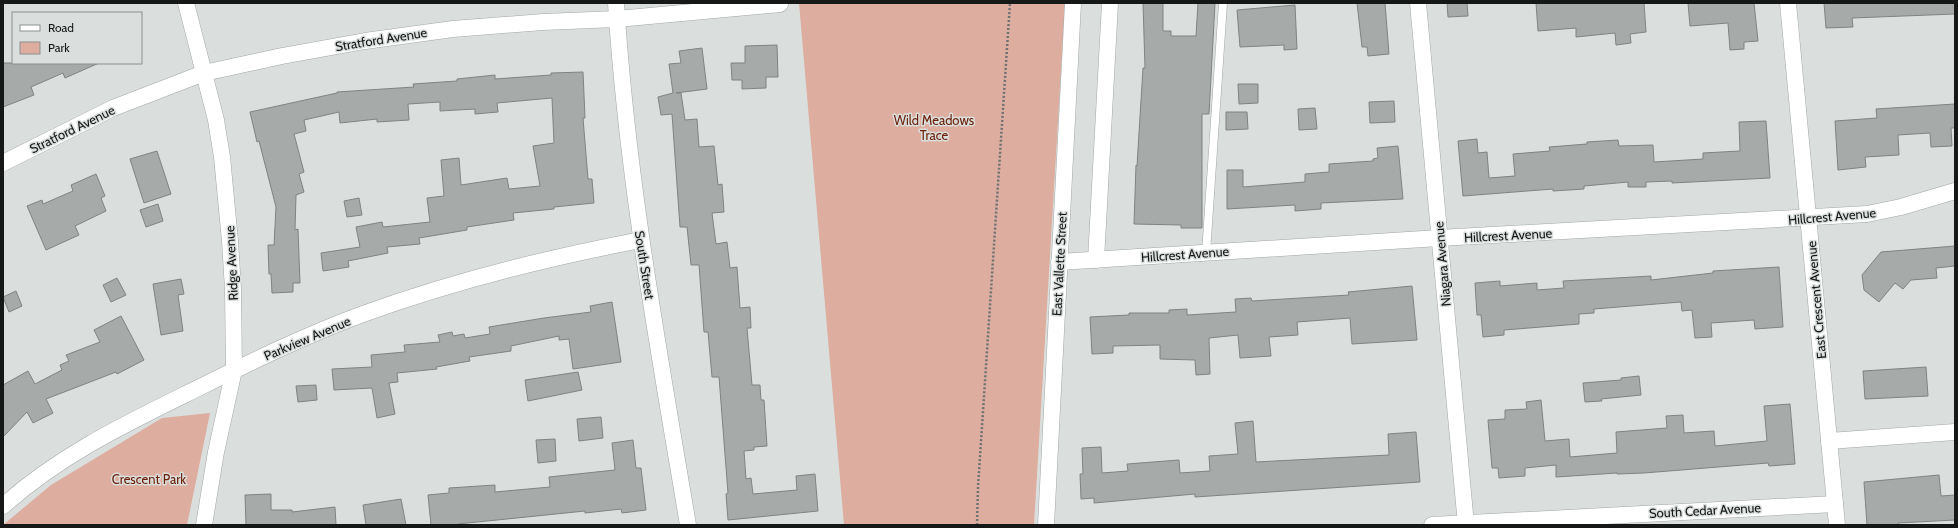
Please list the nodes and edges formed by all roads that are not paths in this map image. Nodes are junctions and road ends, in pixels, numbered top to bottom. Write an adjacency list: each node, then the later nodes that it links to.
1 (186, 3): 10 (street, Ridge Avenue)
2 (616, 3): 9 (street, South Street)
3 (1074, 3): 18 (street, East Vallette Street)
4 (1110, 3): 17 (street)
5 (1223, 3): 16 (lane)
6 (1418, 3): 14 (street, Niagara Avenue)
7 (1788, 3): 13 (street, East Crescent Avenue)
8 (780, 4): 9 (street, Stratford Avenue)
9 (617, 19): 10 (street, Stratford Avenue); 15 (street, South Street)
10 (204, 73): 11 (street, Stratford Avenue); 19 (street, Ridge Avenue)
11 (3, 163)
12 (1955, 191): 13 (street, Hillcrest Avenue)
13 (1808, 219): 14 (street, Hillcrest Avenue); 21 (street, East Crescent Avenue)
14 (1439, 238): 16 (street, Hillcrest Avenue); 24 (street, Niagara Avenue)
15 (640, 240): 19 (street, Parkview Avenue); 26 (street, South Street)
16 (1206, 253): 17 (street, Hillcrest Avenue)
17 (1096, 260): 18 (street, Hillcrest Avenue)
18 (1059, 262): 27 (street, East Vallette Street)
19 (234, 370): 23 (street, Parkview Avenue); 25 (street, Ridge Avenue)
20 (1955, 432): 21 (street)
21 (1829, 441): 22 (street, East Crescent Avenue)
22 (1835, 504): 24 (street, South Cedar Avenue); 29 (street, East Crescent Avenue)
23 (3, 506)
24 (1466, 524): 28 (street, South Cedar Avenue)
25 (204, 525)
26 (688, 525)
27 (1046, 525)
28 (1432, 525)
29 (1837, 525)

